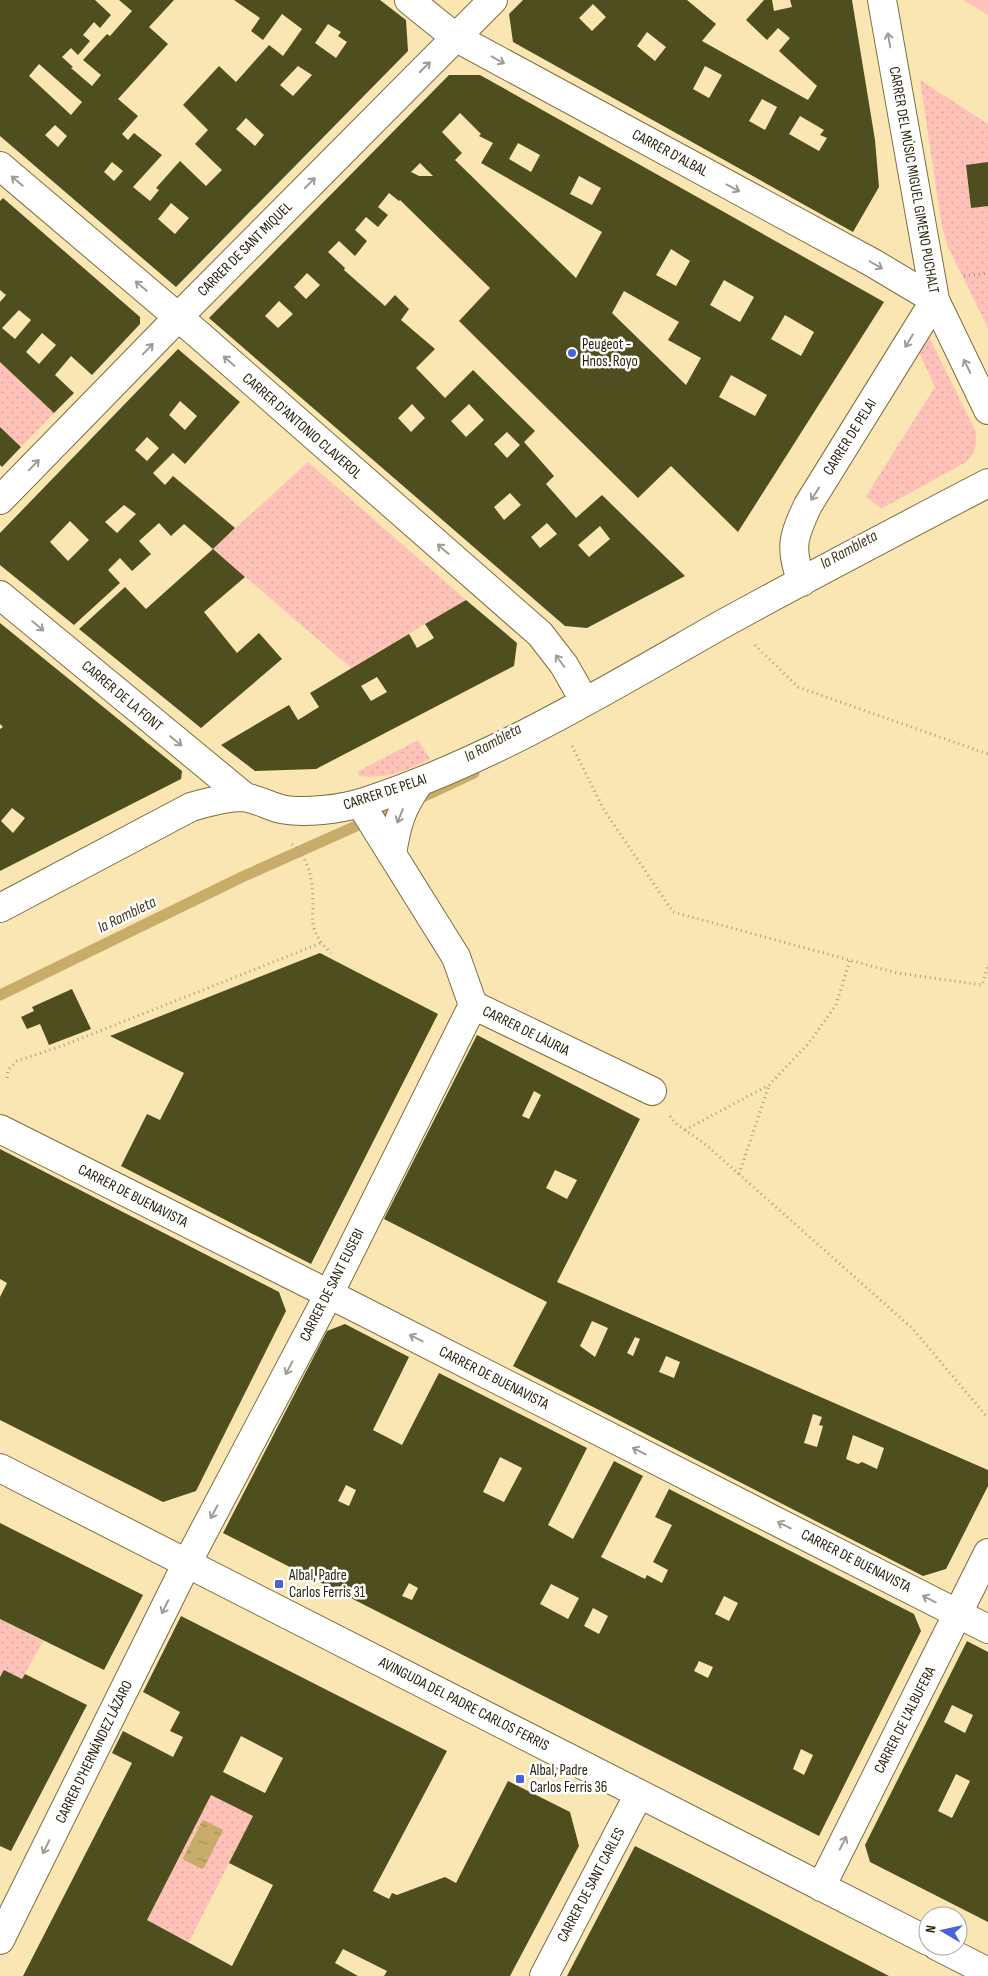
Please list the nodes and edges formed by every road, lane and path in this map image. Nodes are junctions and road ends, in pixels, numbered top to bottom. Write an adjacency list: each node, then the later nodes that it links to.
1 (409, 0): 4 (street, CARRER D'ALBAL)
2 (493, 0): 4 (street, CARRER DE SANT MIQUEL)
3 (882, 0): 8 (street, CARRER DEL MÚSIC MIGUEL GIMENO PUCHALT, one-way to 3)
4 (455, 37): 8 (street, CARRER D'ALBAL, one-way to 8); 9 (street, CARRER DE SANT MIQUEL, one-way to 4)
5 (0, 166): 9 (street, CARRER D'ANTONIO CLAVEROL, one-way to 5)
6 (988, 272): 7 (path)
7 (957, 279)
8 (935, 300): 10 (street, CARRER DEL MÚSIC MIGUEL GIMENO PUCHALT, one-way to 8); 13 (street, CARRER DE PELAI, one-way to 13)
9 (178, 317): 12 (street, CARRER DE SANT MIQUEL, one-way to 9); 16 (street, CARRER D'ANTONIO CLAVEROL, one-way to 9)
10 (988, 410)
11 (988, 482): 13 (street, CARRER DE PELAI)
12 (0, 500)
13 (802, 582): 15 (street, CARRER DE PELAI)
14 (0, 595): 20 (street, CARRER DE LA FONT, one-way to 20)
15 (730, 621): 16 (street, CARRER DE PELAI); 18 (path)
16 (585, 702): 17 (street, CARRER DE PELAI)
17 (557, 717): 19 (street, CARRER DE PELAI); 27 (path)
18 (988, 754)
19 (419, 782): 21 (street, CARRER DE PELAI); 23 (street, one-way to 23)
20 (245, 797): 21 (street, CARRER DE PELAI); 24 (street, CARRER DE PELAI)
21 (360, 803): 23 (street, CARRER DE LÀURIA)
22 (286, 841): 25 (path)
23 (392, 854): 29 (street, CARRER DE LÀURIA)
24 (0, 908)
25 (321, 943): 26 (path); 30 (path)
26 (331, 953)
27 (850, 960): 28 (path); 31 (path)
28 (988, 966)
29 (473, 1005): 32 (street, CARRER DE LÀURIA); 37 (street, CARRER DE SANT EUSEBI)
30 (7, 1078)
31 (769, 1085): 35 (path); 36 (path)
32 (652, 1091)
33 (675, 1123): 35 (path)
34 (0, 1129): 37 (street, CARRER DE BUENAVISTA)
35 (685, 1130): 36 (path)
36 (739, 1174): 38 (path)
37 (328, 1294): 41 (street, CARRER DE SANT EUSEBI, one-way to 41); 42 (street, CARRER DE BUENAVISTA, one-way to 37)
38 (988, 1418)
39 (0, 1468): 41 (street, AVINGUDA DEL PADRE CARLOS FERRIS)
40 (988, 1553): 42 (street, CARRER DE L'ALBUFERA)
41 (187, 1563): 44 (street, AVINGUDA DEL PADRE CARLOS FERRIS); 47 (street, CARRER D'HERNÁNDEZ LÁZARO, one-way to 47)
42 (958, 1613): 43 (street, CARRER DE BUENAVISTA); 45 (street, CARRER DE L'ALBUFERA, one-way to 42)
43 (988, 1629)
44 (639, 1794): 45 (street, AVINGUDA DEL PADRE CARLOS FERRIS); 50 (street, CARRER DE SANT CARLES)
45 (821, 1887): 46 (street, AVINGUDA DEL PADRE CARLOS FERRIS)
46 (918, 1936)
47 (0, 1940)
48 (957, 1956): 49 (street)
49 (988, 1972)
50 (544, 1976)

